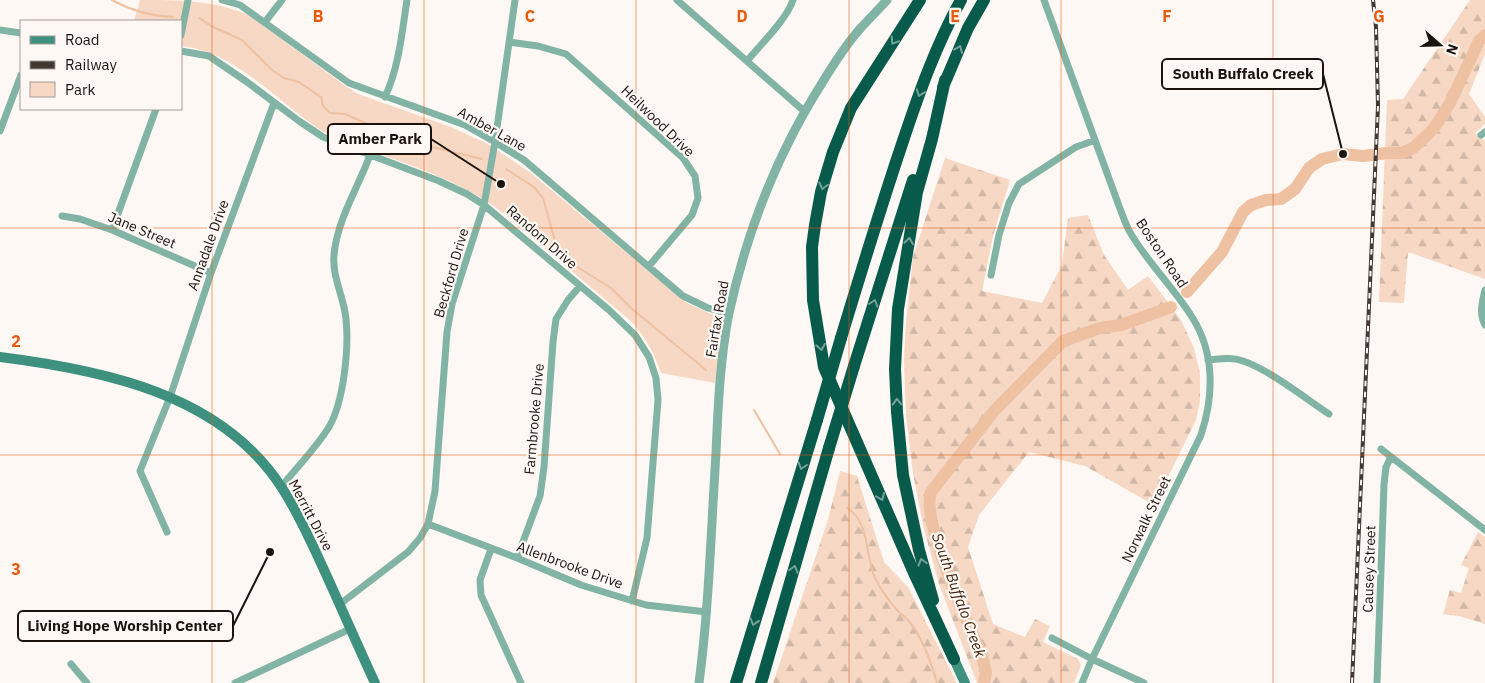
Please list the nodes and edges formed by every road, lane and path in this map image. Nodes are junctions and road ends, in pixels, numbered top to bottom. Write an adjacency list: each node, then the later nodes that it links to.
1 (188, 0): 15 (street)
2 (222, 0): 13 (street, Amber Lane)
3 (282, 0): 13 (street)
4 (407, 0): 22 (street)
5 (514, 0): 17 (street, Beckford Drive)
6 (677, 0): 19 (street)
7 (793, 0): 19 (street)
8 (888, 0): 25 (street, Fairfax Road)
9 (920, 0): 57 (highway, one-way to 57)
10 (961, 0): 65 (highway, one-way to 65, bridge)
11 (984, 0): 21 (highway, one-way to 11)
12 (1044, 0): 27 (street, Boston Road)
13 (266, 22): 22 (street, Amber Lane)
14 (0, 30): 16 (street)
15 (182, 30)
16 (20, 33)
17 (509, 42): 28 (street, Beckford Drive); 33 (street, Heilwood Drive)
18 (182, 51): 23 (street, Random Drive)
19 (747, 61): 25 (street)
20 (20, 78): 26 (street)
21 (945, 80): 57 (highway, one-way to 21); 66 (highway, one-way to 21, bridge)
22 (386, 97): 28 (street, Amber Lane)
23 (274, 103): 29 (street, Random Drive); 34 (street, Annadale Drive)
24 (156, 110): 32 (street)
25 (804, 111): 38 (street, Fairfax Road)
26 (0, 131)
27 (1094, 140): 35 (street); 41 (street, Boston Road)
28 (495, 142): 30 (street, Beckford Drive); 33 (street, Amber Lane)
29 (370, 155): 30 (street, Random Drive); 46 (street)
30 (484, 205): 36 (street, Random Drive); 47 (street, Beckford Drive)
31 (62, 216): 32 (street, Jane Street)
32 (112, 230): 34 (street, Jane Street)
33 (649, 266): 38 (street, Amber Lane)
34 (211, 273): 42 (street, Annadale Drive)
35 (991, 275)
36 (580, 286): 51 (street, Farmbrooke Drive); 52 (street, Random Drive)
37 (1485, 290): 39 (street)
38 (729, 314): 54 (street, Fairfax Road)
39 (1485, 325)
40 (1, 359): 42 (main road, Merritt Drive)
41 (1208, 360): 43 (street); 58 (street, Norwalk Street)
42 (170, 397): 46 (main road, Merritt Drive); 49 (street, Annadale Drive)
43 (1329, 414)
44 (1381, 449): 45 (street)
45 (1391, 457): 48 (street); 70 (street, Causey Street)
46 (281, 487): 53 (main road, Merritt Drive)
47 (428, 524): 50 (street, Allenbrooke Drive); 53 (street, Beckford Drive)
48 (1485, 530)
49 (167, 532)
50 (492, 549): 51 (street, Allenbrooke Drive); 63 (street)
51 (517, 558): 52 (street, Allenbrooke Drive)
52 (632, 601): 54 (street, Allenbrooke Drive)
53 (340, 604): 55 (main road, Merritt Drive)
54 (707, 612): 64 (street, Fairfax Road)
55 (350, 629): 61 (street); 62 (main road, Merritt Drive)
56 (1052, 638): 58 (street)
57 (954, 659): 67 (main road)
58 (1092, 659): 68 (street, Norwalk Street); 69 (street)
59 (71, 664): 60 (street)
60 (87, 683)
61 (235, 683)
62 (375, 683)
63 (521, 683)
64 (699, 683)
65 (736, 683)
66 (762, 683)
67 (965, 683)
68 (1082, 683)
69 (1144, 683)
70 (1377, 683)

